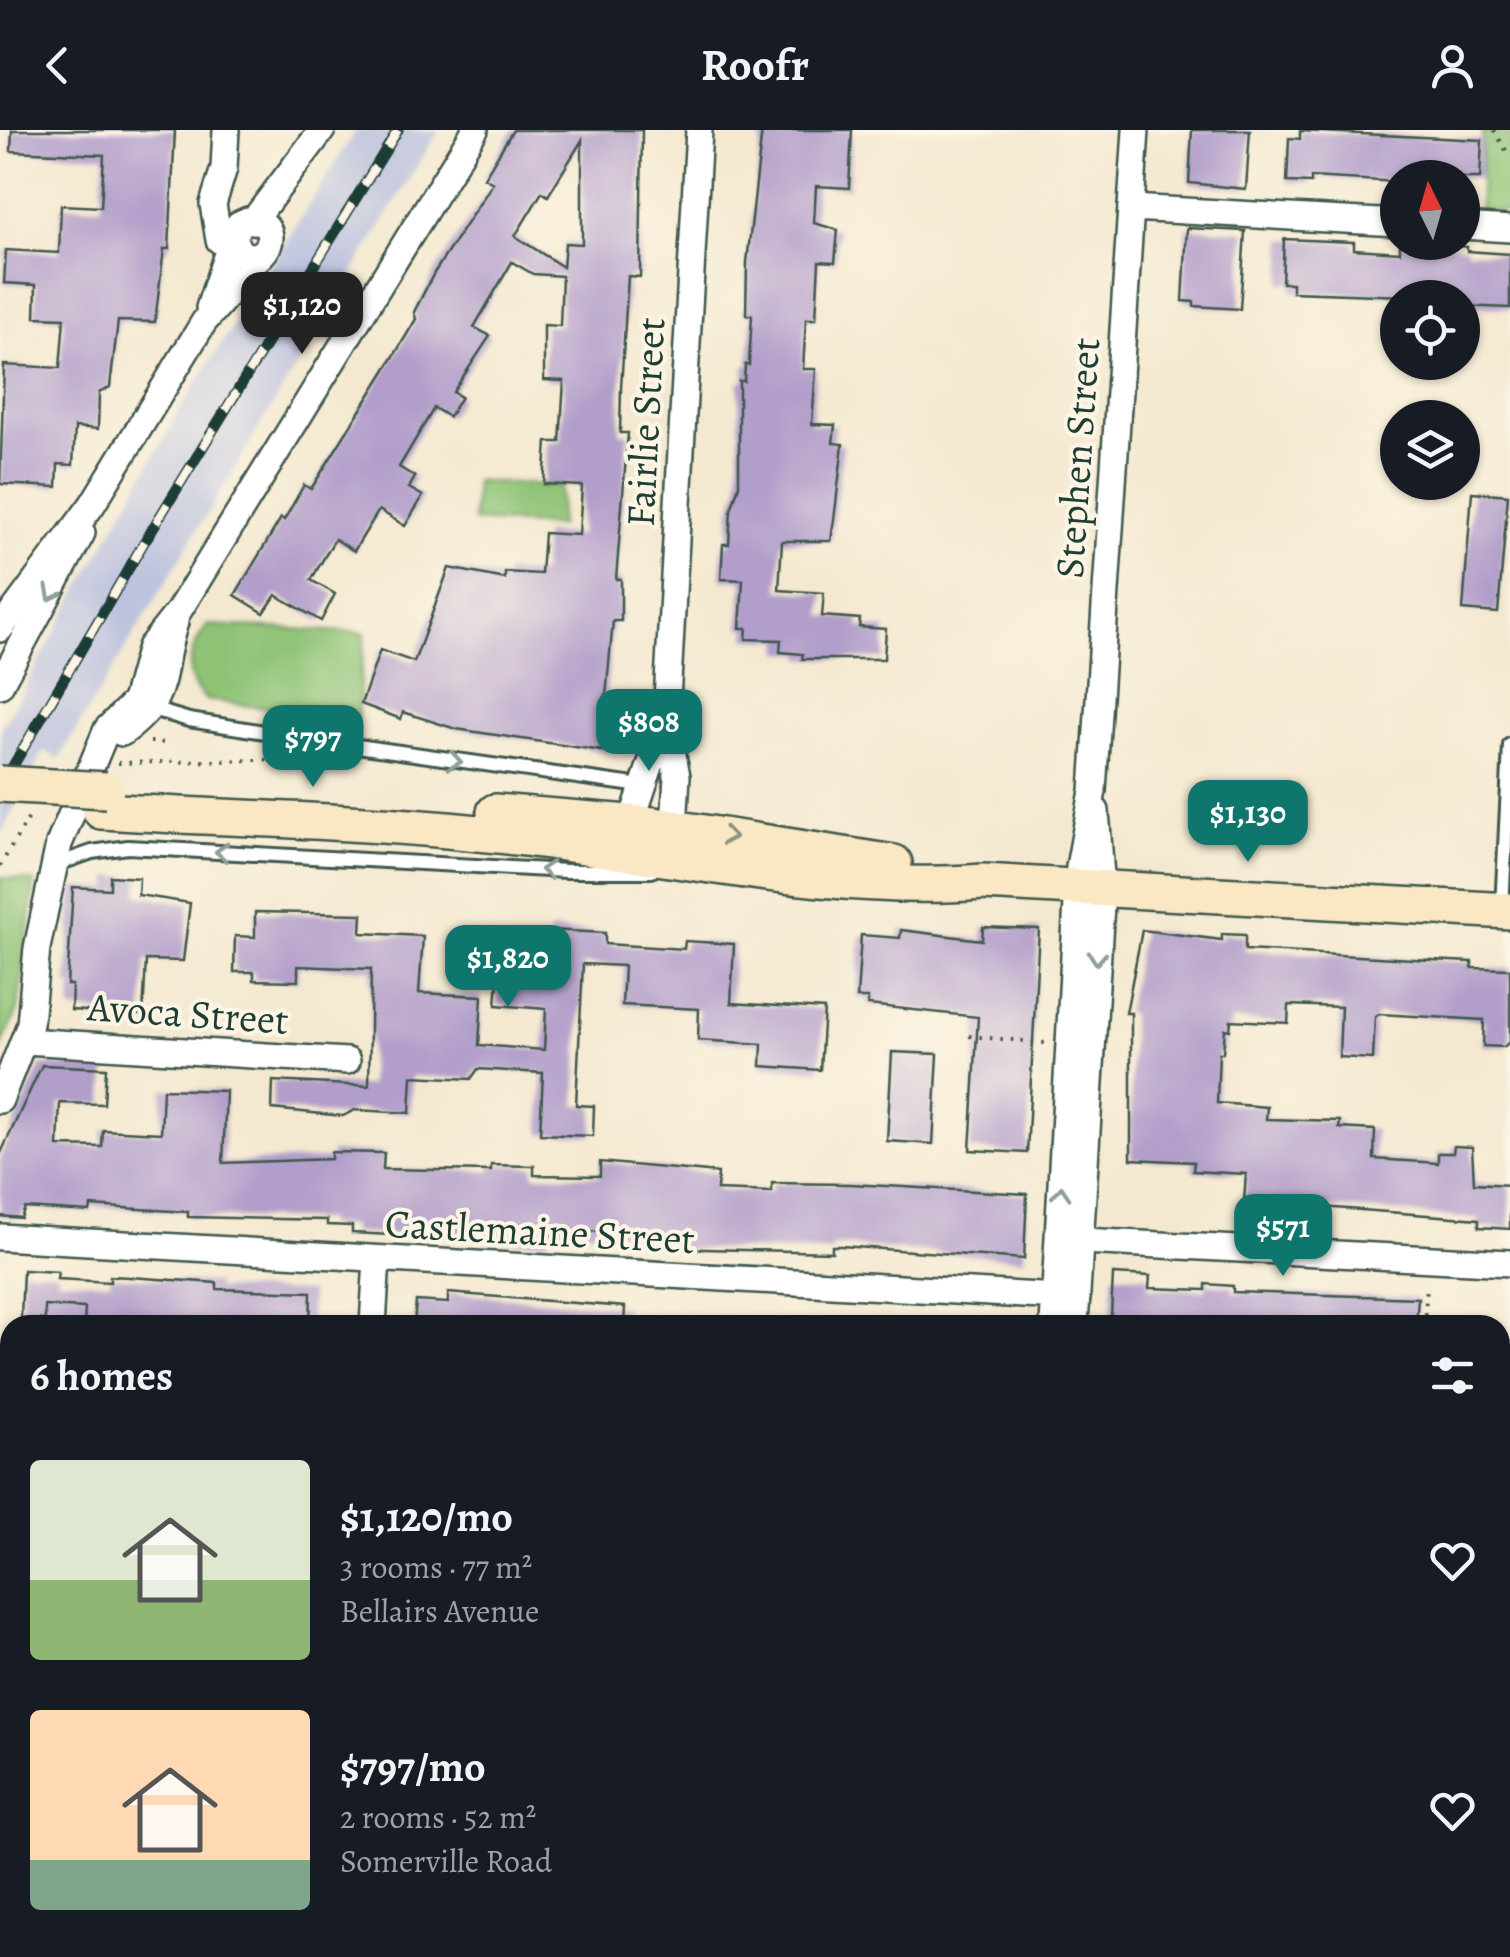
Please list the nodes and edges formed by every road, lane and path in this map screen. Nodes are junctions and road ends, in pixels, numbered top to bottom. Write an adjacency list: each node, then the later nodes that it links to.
1 (226, 130): 12 (street)
2 (322, 130): 12 (street)
3 (475, 130): 17 (street)
4 (699, 130): 18 (street, Fairlie Street)
5 (1136, 130): 8 (street, Stephen Street)
6 (1494, 130): 7 (path)
7 (1510, 157)
8 (1131, 208): 9 (street); 36 (street, Stephen Street)
9 (1380, 222)
10 (1480, 227): 11 (street)
11 (1510, 229)
12 (249, 238): 13 (street); 13 (street)
13 (204, 322): 14 (street)
14 (92, 505): 15 (street); 16 (street, one-way to 16)
15 (0, 629)
16 (0, 685)
17 (144, 705): 19 (lane); 24 (street)
18 (666, 718): 26 (street, Fairlie Street); 27 (street, Fairlie Street)
19 (322, 741): 24 (path); 26 (lane, one-way to 26)
20 (170, 744): 22 (path)
21 (1510, 745): 37 (lane)
22 (140, 750)
23 (132, 757): 24 (path)
24 (108, 778): 25 (main road, bridge); 28 (main road); 29 (main road); 31 (main road); 32 (street)
25 (0, 784)
26 (641, 786): 27 (street); 29 (street, Fairlie Street)
27 (678, 788): 30 (street, Fairlie Street)
28 (0, 806)
29 (631, 822): 30 (main road); 31 (main road)
30 (674, 828): 31 (main road); 35 (main road, one-way to 35)
31 (648, 855): 33 (main road); 34 (lane)
32 (53, 866): 34 (lane, one-way to 32); 39 (street)
33 (749, 870): 34 (lane); 35 (main road)
34 (598, 872)
35 (983, 882): 36 (main road)
36 (1090, 888): 37 (main road); 40 (street, Stephen Street); 44 (street, Stephen Street, one-way to 44)
37 (1506, 911)
38 (969, 1036): 40 (path)
39 (25, 1041): 41 (street, Avoca Street); 42 (street)
40 (1070, 1045): 44 (street, Stephen Street, one-way to 40)
41 (347, 1061)
42 (0, 1100)
43 (0, 1237): 45 (street, Castlemaine Street)
44 (1068, 1240): 46 (street); 48 (street, Stephen Street)
45 (377, 1260): 48 (street, Castlemaine Street); 49 (street)
46 (1510, 1263)
47 (1427, 1284): 52 (path)
48 (1066, 1297): 50 (street, Stephen Street); 51 (street, Stephen Street)
49 (374, 1315)
50 (1058, 1315)
51 (1072, 1315)
52 (1425, 1315)

